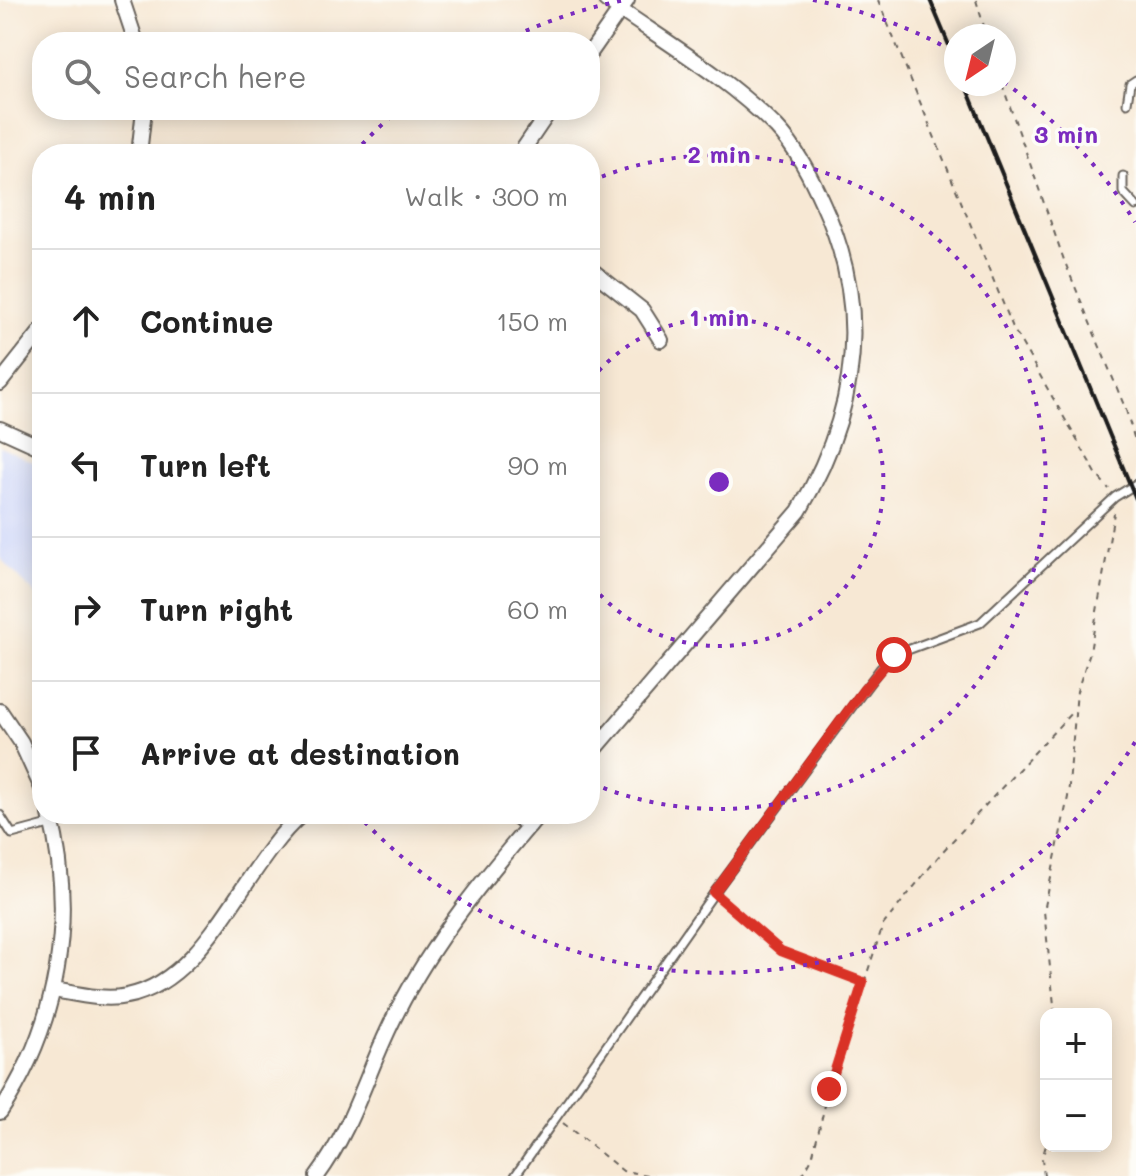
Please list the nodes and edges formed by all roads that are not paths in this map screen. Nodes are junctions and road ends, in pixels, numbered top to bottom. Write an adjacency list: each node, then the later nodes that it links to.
1 (122, 0): 4 (street)
2 (606, 0): 3 (street)
3 (623, 5): 5 (street); 22 (street)
4 (133, 32)
5 (600, 38)
6 (1136, 80): 7 (lane)
7 (1127, 103)
8 (143, 120): 10 (street)
9 (543, 120): 11 (street)
10 (140, 144)
11 (527, 144)
12 (1123, 176): 13 (lane)
13 (1136, 206)
14 (600, 277): 15 (street)
15 (661, 340)
16 (32, 343): 17 (street)
17 (0, 383)
18 (0, 429): 19 (street)
19 (32, 443)
20 (1136, 484): 32 (lane)
21 (0, 711): 23 (street)
22 (600, 743)
23 (32, 766)
24 (0, 815): 25 (lane)
25 (39, 824)
26 (53, 824): 29 (street)
27 (293, 824): 29 (street)
28 (531, 824): 31 (street)
29 (54, 990): 30 (street)
30 (0, 1112)
31 (317, 1176)
32 (515, 1176)

